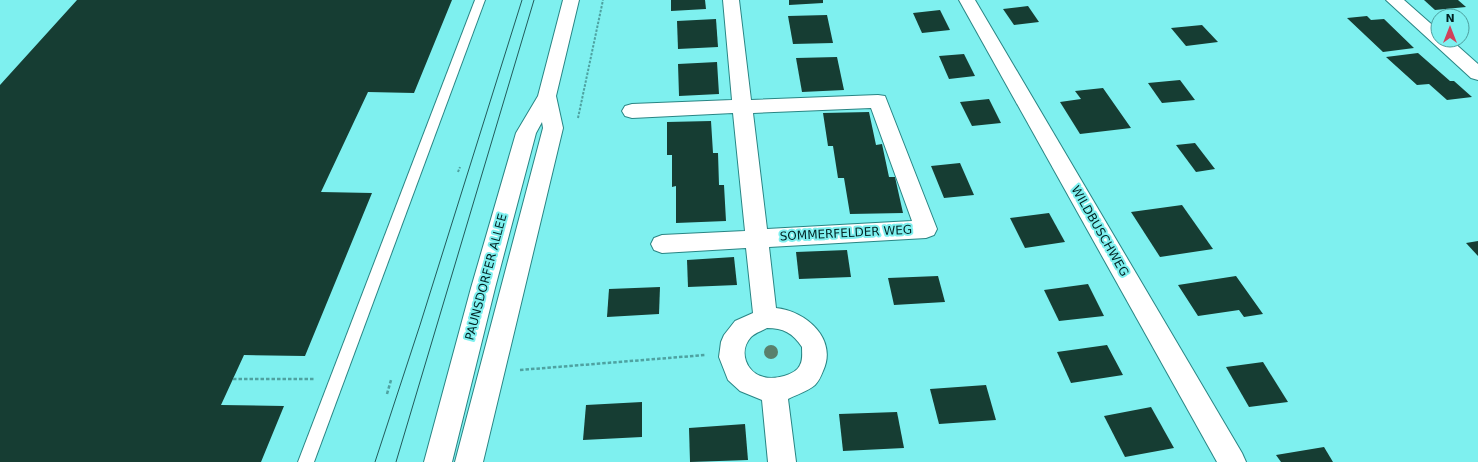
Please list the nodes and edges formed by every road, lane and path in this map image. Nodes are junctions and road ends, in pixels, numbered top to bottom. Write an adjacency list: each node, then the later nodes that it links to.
1 (480, 0): 20 (lane)
2 (571, 0): 9 (street, PAUNSDORFER ALLEE)
3 (731, 0): 10 (street)
4 (966, 0): 28 (street, WILDBUSCHWEG)
5 (1394, 0): 6 (street)
6 (1430, 31)
7 (1449, 48): 8 (street)
8 (1478, 74)
9 (547, 96): 25 (street, PAUNSDORFER ALLEE); 26 (street, PAUNSDORFER ALLEE)
10 (743, 106): 11 (street, SOMMERFELDER WEG); 14 (street); 14 (street, SOMMERFELDER WEG)
11 (632, 111)
12 (460, 167): 13 (path)
13 (458, 172)
14 (757, 239): 15 (street, SOMMERFELDER WEG); 16 (street)
15 (662, 244)
16 (766, 318): 17 (street); 22 (street)
17 (731, 353): 18 (path); 22 (street)
18 (520, 370)
19 (233, 379): 20 (path)
20 (337, 379): 24 (lane)
21 (391, 380): 23 (path)
22 (774, 391): 27 (street)
23 (387, 394)
24 (306, 462)
25 (438, 462)
26 (469, 462)
27 (782, 462)
28 (1232, 462)

